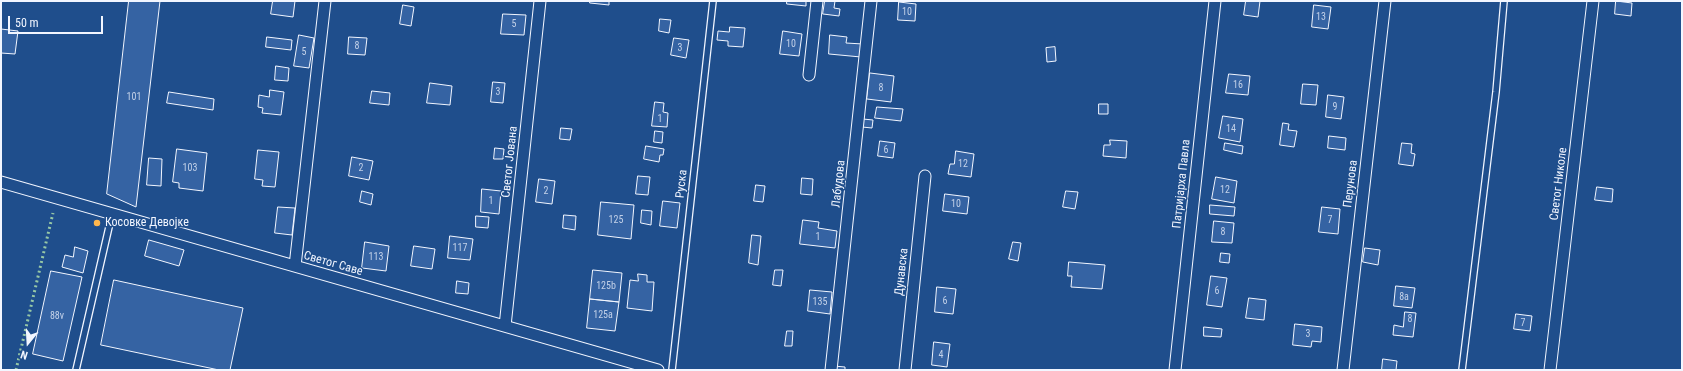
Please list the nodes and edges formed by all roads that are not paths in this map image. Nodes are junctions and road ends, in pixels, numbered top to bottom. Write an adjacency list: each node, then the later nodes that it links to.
1 (325, 1): 14 (street)
2 (540, 1): 15 (street, Светог Јована)
3 (713, 1): 18 (lane, Руска)
4 (817, 1): 10 (street)
5 (872, 1): 19 (street, Лабудова)
6 (1215, 1): 21 (street, Патријарха Павла)
7 (1385, 1): 22 (street, Перунова)
8 (1504, 1): 23 (lane)
9 (1593, 1): 24 (street, Светог Николе)
10 (809, 75)
11 (925, 176): 20 (street, Дунавска)
12 (1, 182): 13 (street, Светог Саве)
13 (112, 214): 14 (street, Светог Саве); 16 (lane)
14 (295, 266): 15 (street, Светог Саве)
15 (505, 326): 17 (street, Светог Саве)
16 (76, 370)
17 (658, 370)
18 (672, 370)
19 (831, 370)
20 (905, 370)
21 (1174, 370)
22 (1343, 370)
23 (1462, 370)
24 (1550, 370)

